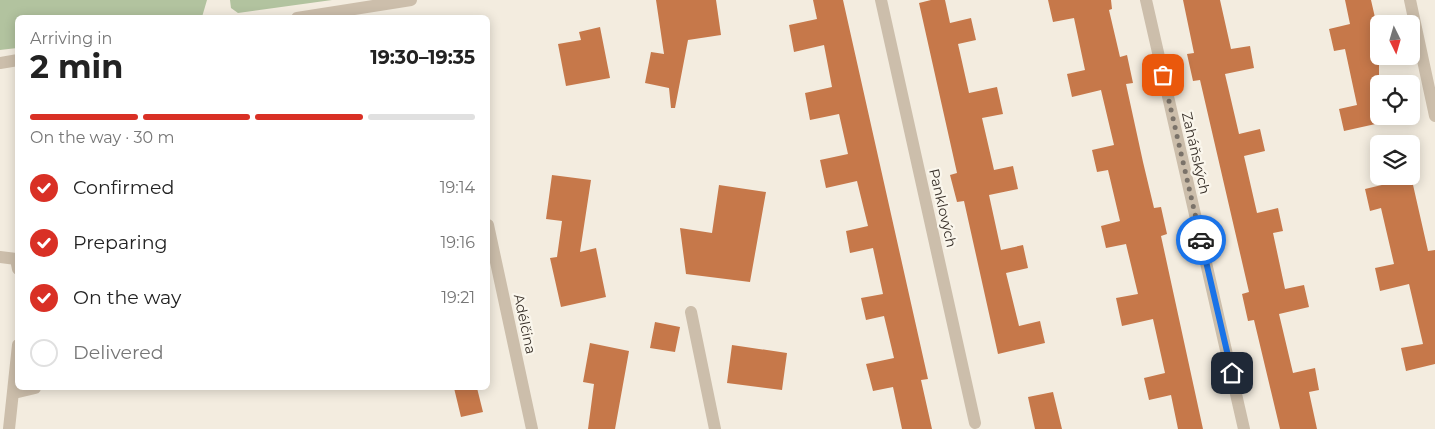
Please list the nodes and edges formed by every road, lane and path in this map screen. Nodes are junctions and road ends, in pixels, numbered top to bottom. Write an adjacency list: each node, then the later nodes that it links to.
1 (411, 0): 5 (street)
2 (882, 0): 16 (street, Panklových)
3 (1146, 0): 20 (street, Zaháňských)
4 (1410, 0): 8 (street)
5 (316, 15)
6 (15, 60): 7 (street)
7 (0, 63)
8 (1435, 116)
9 (490, 234): 18 (street, Adélčina)
10 (0, 257): 11 (street)
11 (15, 259)
12 (690, 312): 19 (street)
13 (15, 381): 15 (street)
14 (27, 390): 15 (street)
15 (14, 393): 17 (street)
16 (975, 422)
17 (9, 429)
18 (532, 429)
19 (715, 429)
20 (1244, 429)

